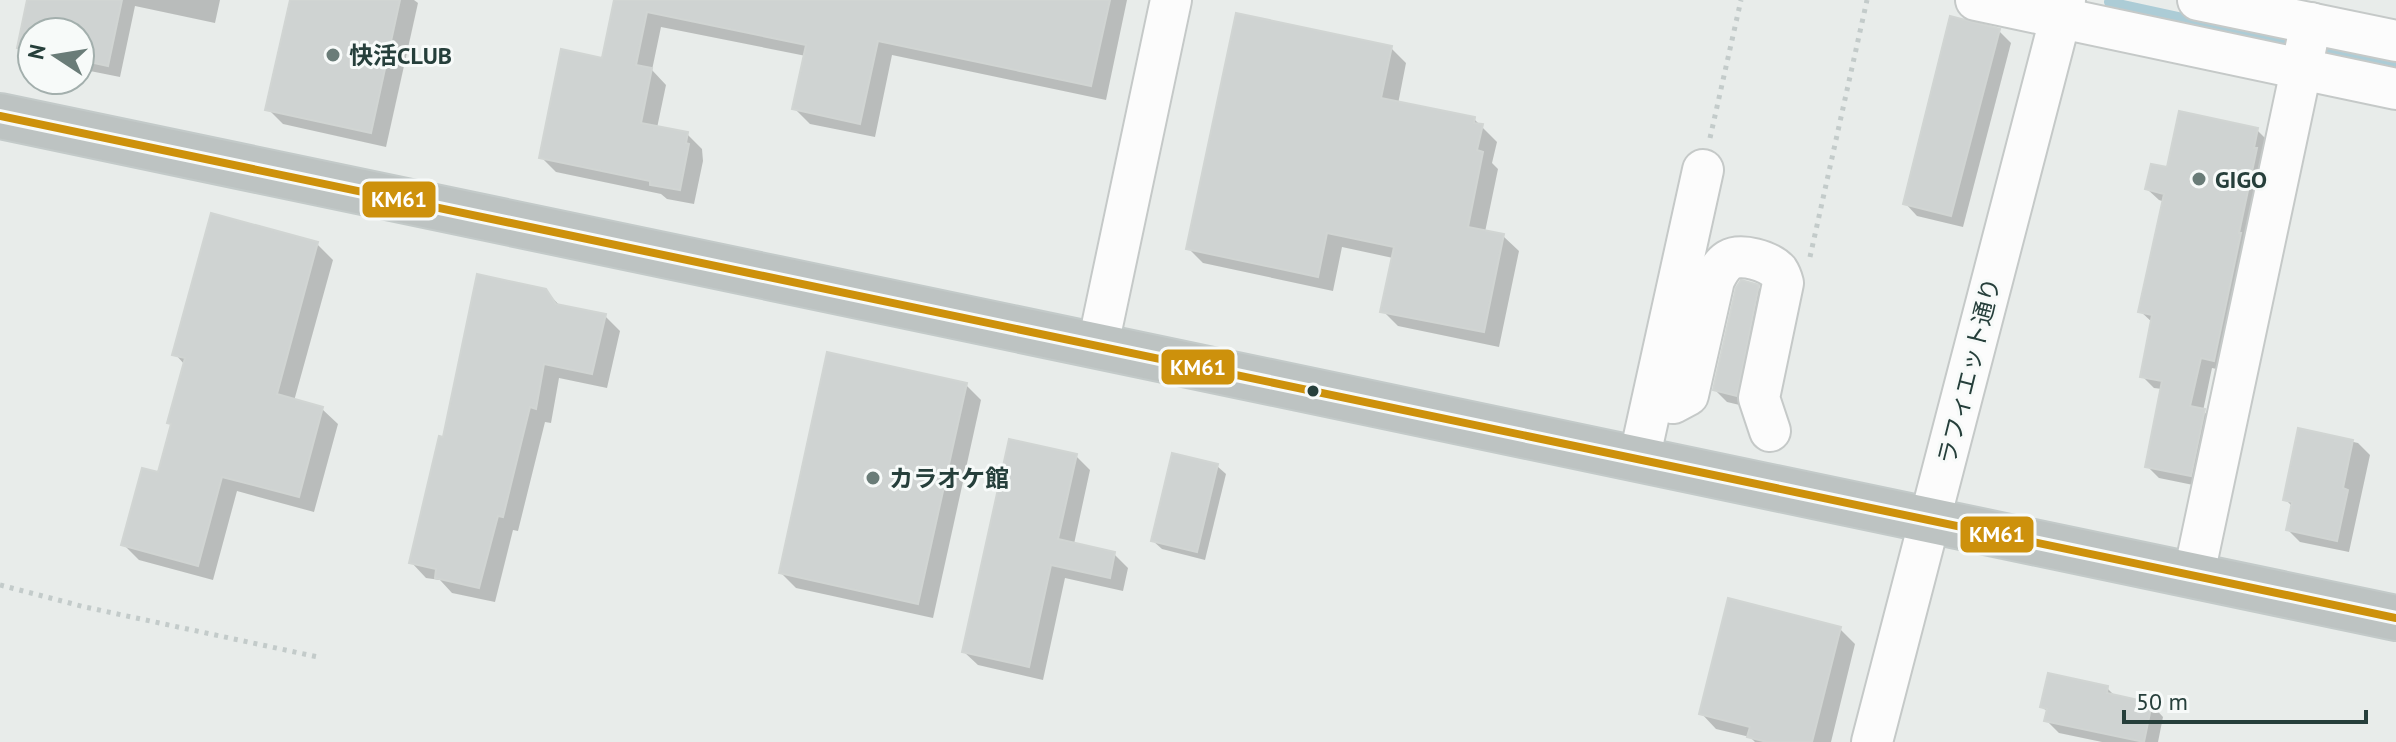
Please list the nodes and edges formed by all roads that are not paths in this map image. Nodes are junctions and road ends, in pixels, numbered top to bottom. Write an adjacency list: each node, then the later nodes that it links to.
1 (1171, 0): 10 (street)
2 (1976, 0): 4 (street)
3 (2198, 0): 6 (street)
4 (2062, 9): 6 (street); 14 (street, ラフィエット通り)
5 (2396, 41): 6 (street)
6 (2306, 46): 7 (street); 15 (street)
7 (2396, 89)
8 (0, 116): 10 (highway)
9 (1703, 170): 13 (street)
10 (1098, 345): 13 (highway)
11 (1673, 403): 12 (street)
12 (1770, 431)
13 (1639, 460): 14 (highway)
14 (1930, 521): 15 (highway); 17 (street, ラフィエット通り)
15 (2194, 574): 16 (highway)
16 (2396, 618)
17 (1872, 742)

